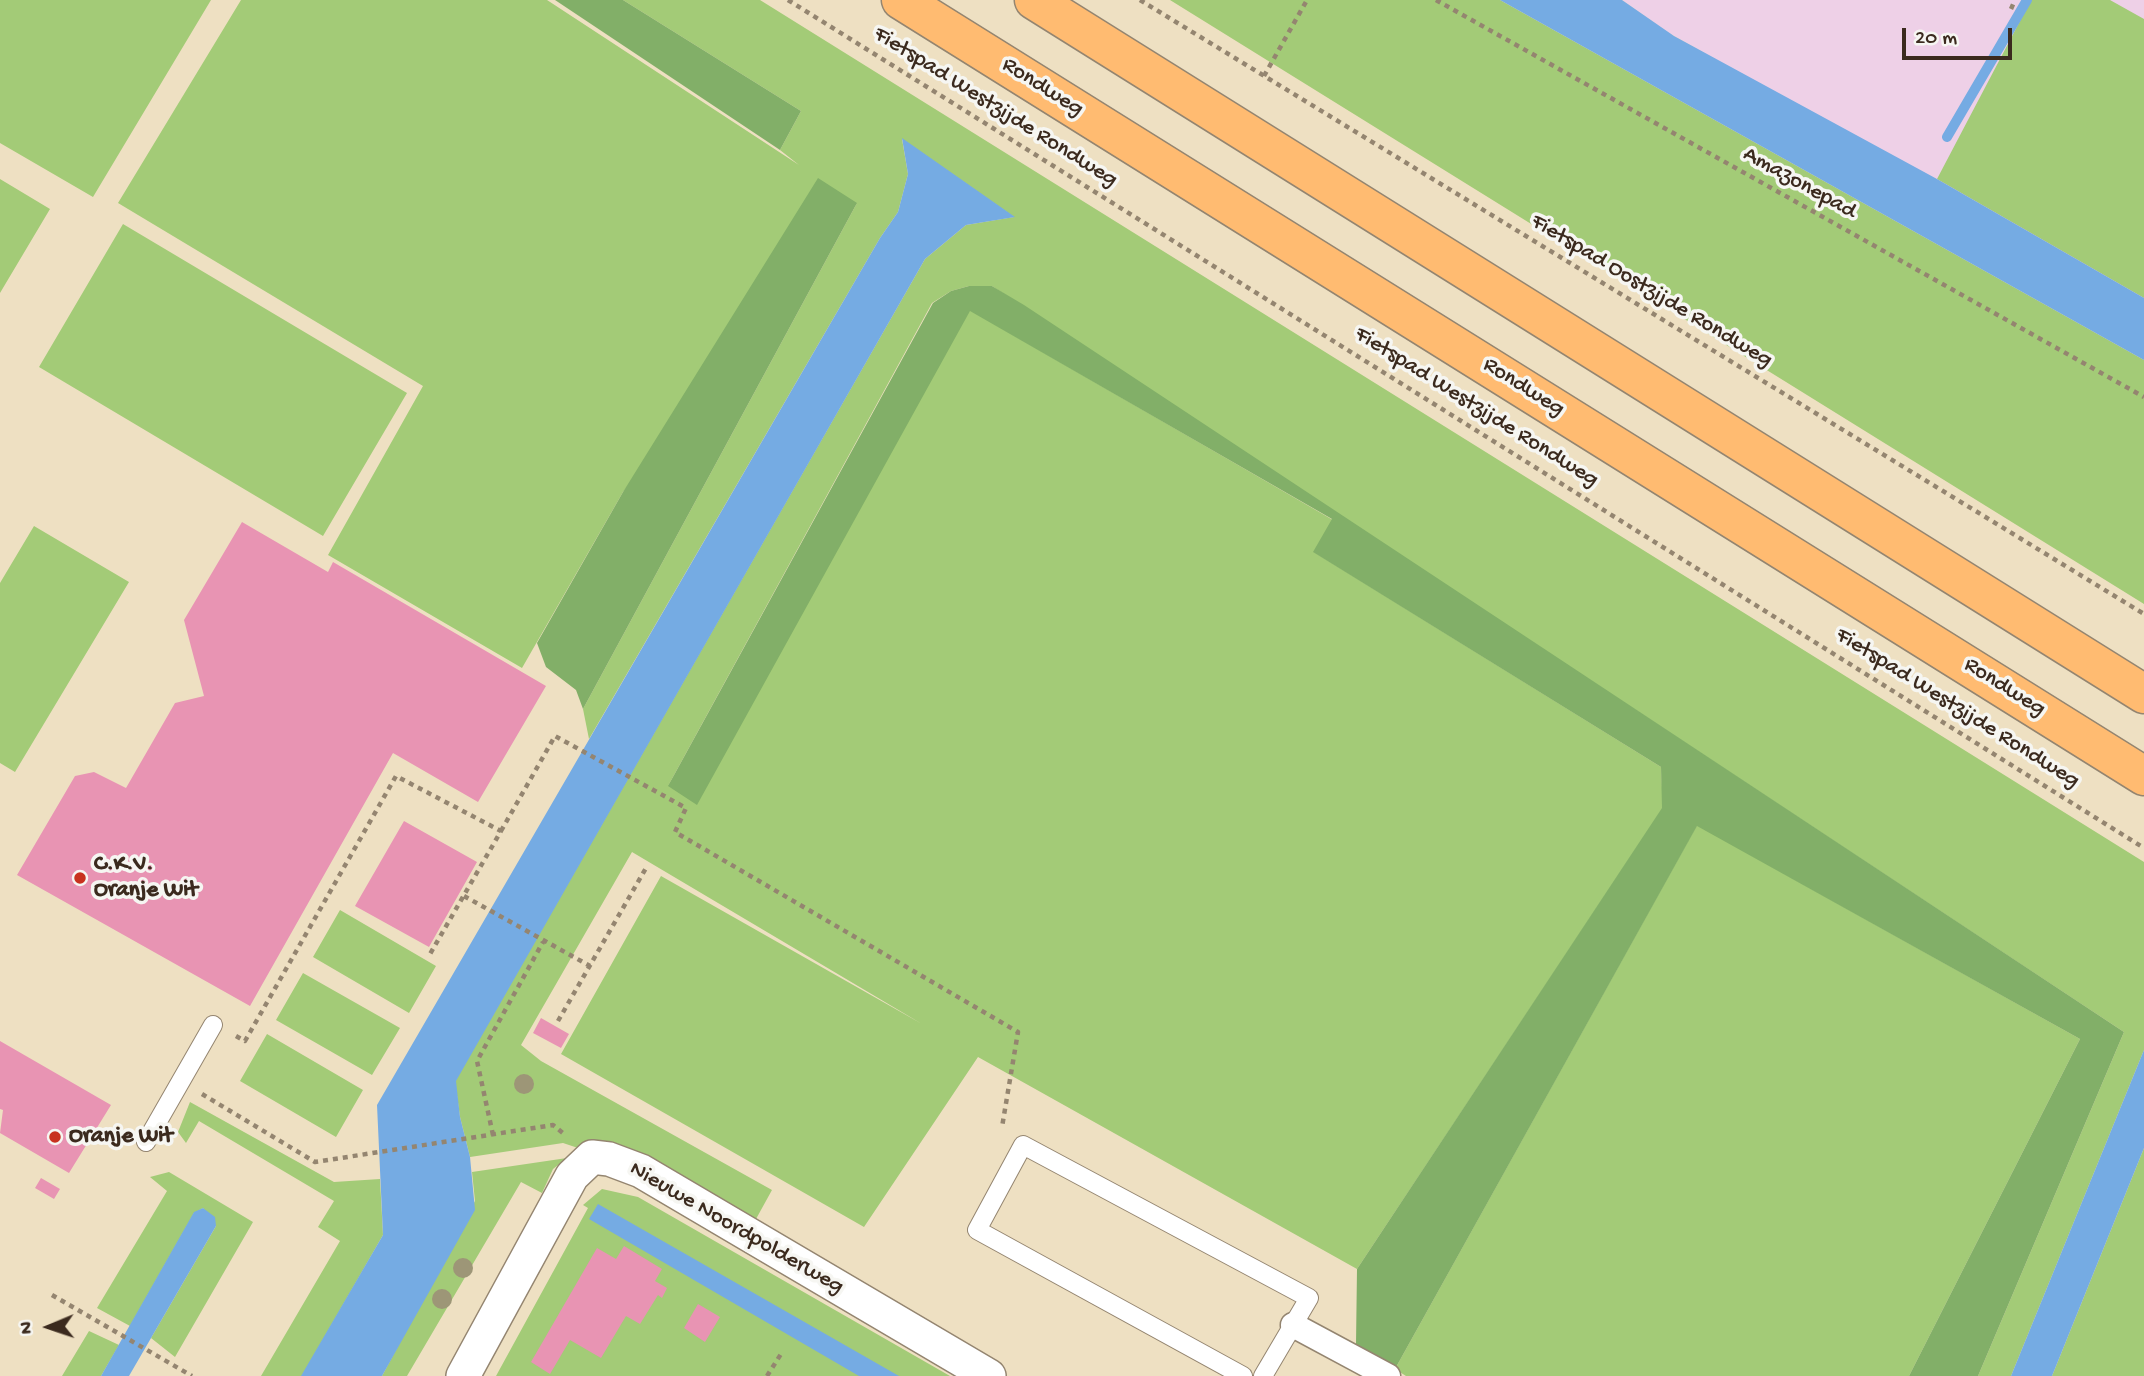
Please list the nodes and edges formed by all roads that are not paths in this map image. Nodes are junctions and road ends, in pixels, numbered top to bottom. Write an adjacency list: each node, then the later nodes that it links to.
1 (901, 0): 4 (highway, Rondweg)
2 (1034, 0): 3 (highway)
3 (2144, 694)
4 (2144, 776)
5 (213, 1025): 6 (lane)
6 (146, 1142)
7 (1293, 1325): 10 (lane); 11 (lane); 12 (street)
8 (463, 1376): 9 (street, Nieuwe Noordpolderweg)
9 (989, 1376)
10 (1243, 1376)
11 (1263, 1376)
12 (1388, 1376)

